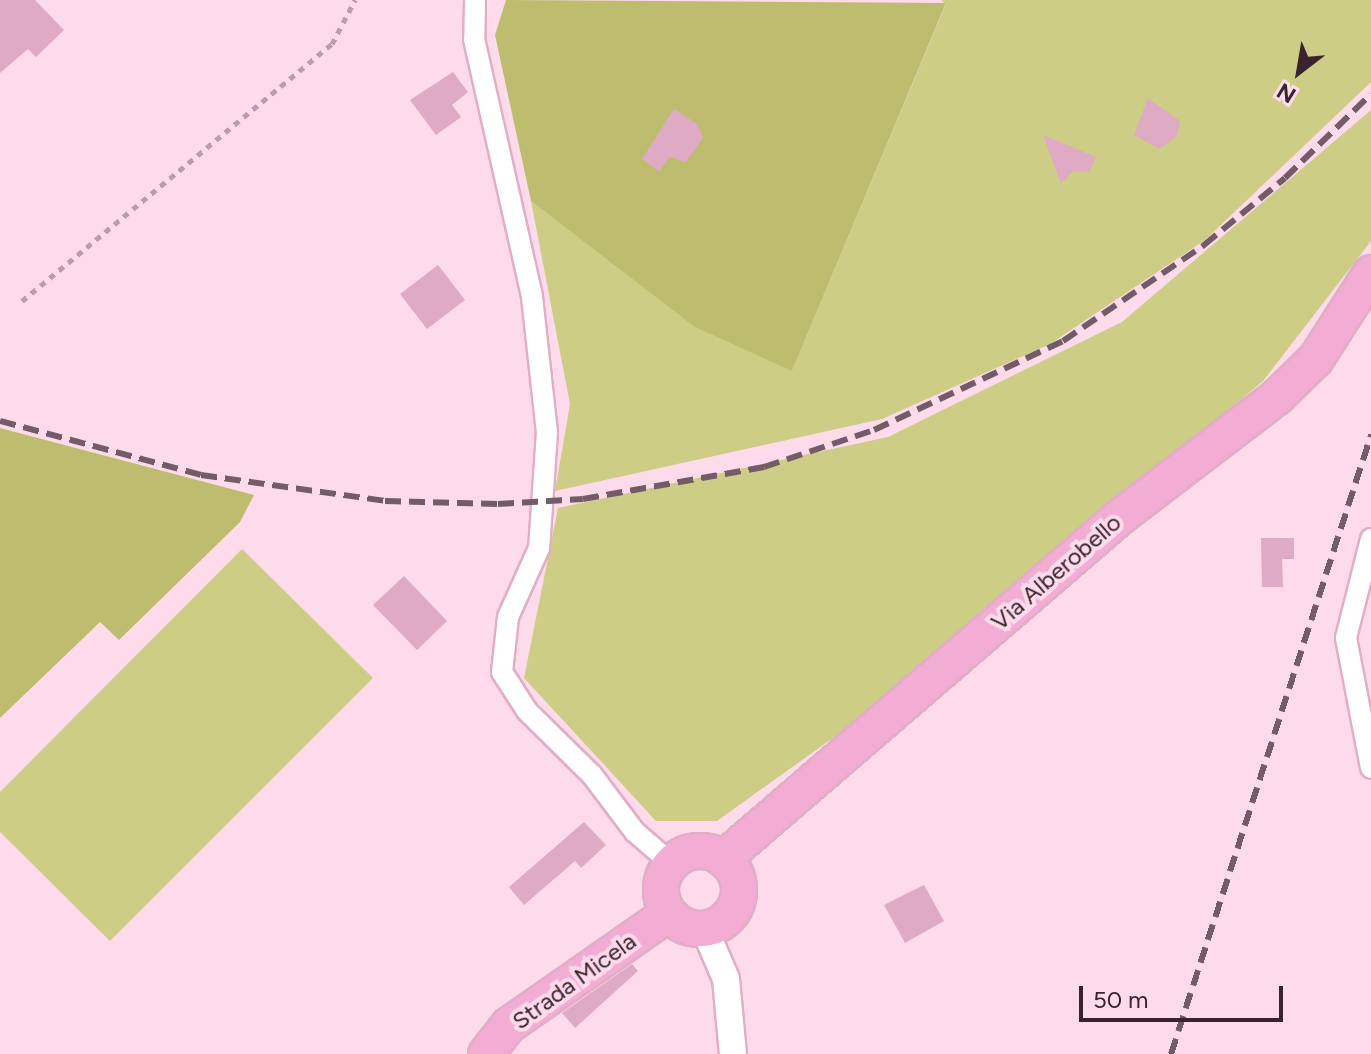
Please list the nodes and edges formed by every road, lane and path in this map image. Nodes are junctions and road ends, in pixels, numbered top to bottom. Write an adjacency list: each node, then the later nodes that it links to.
1 (355, 0): 4 (path)
2 (475, 0): 9 (street)
3 (1371, 273): 8 (main road, Via Alberobello)
4 (22, 301)
5 (1371, 539): 6 (street)
6 (1366, 575): 7 (street)
7 (1371, 768)
8 (723, 859): 9 (main road); 11 (main road)
9 (671, 863): 10 (main road)
10 (668, 914): 11 (main road); 12 (main road, Strada Micela)
11 (705, 930): 13 (street)
12 (486, 1054)
13 (733, 1054)

